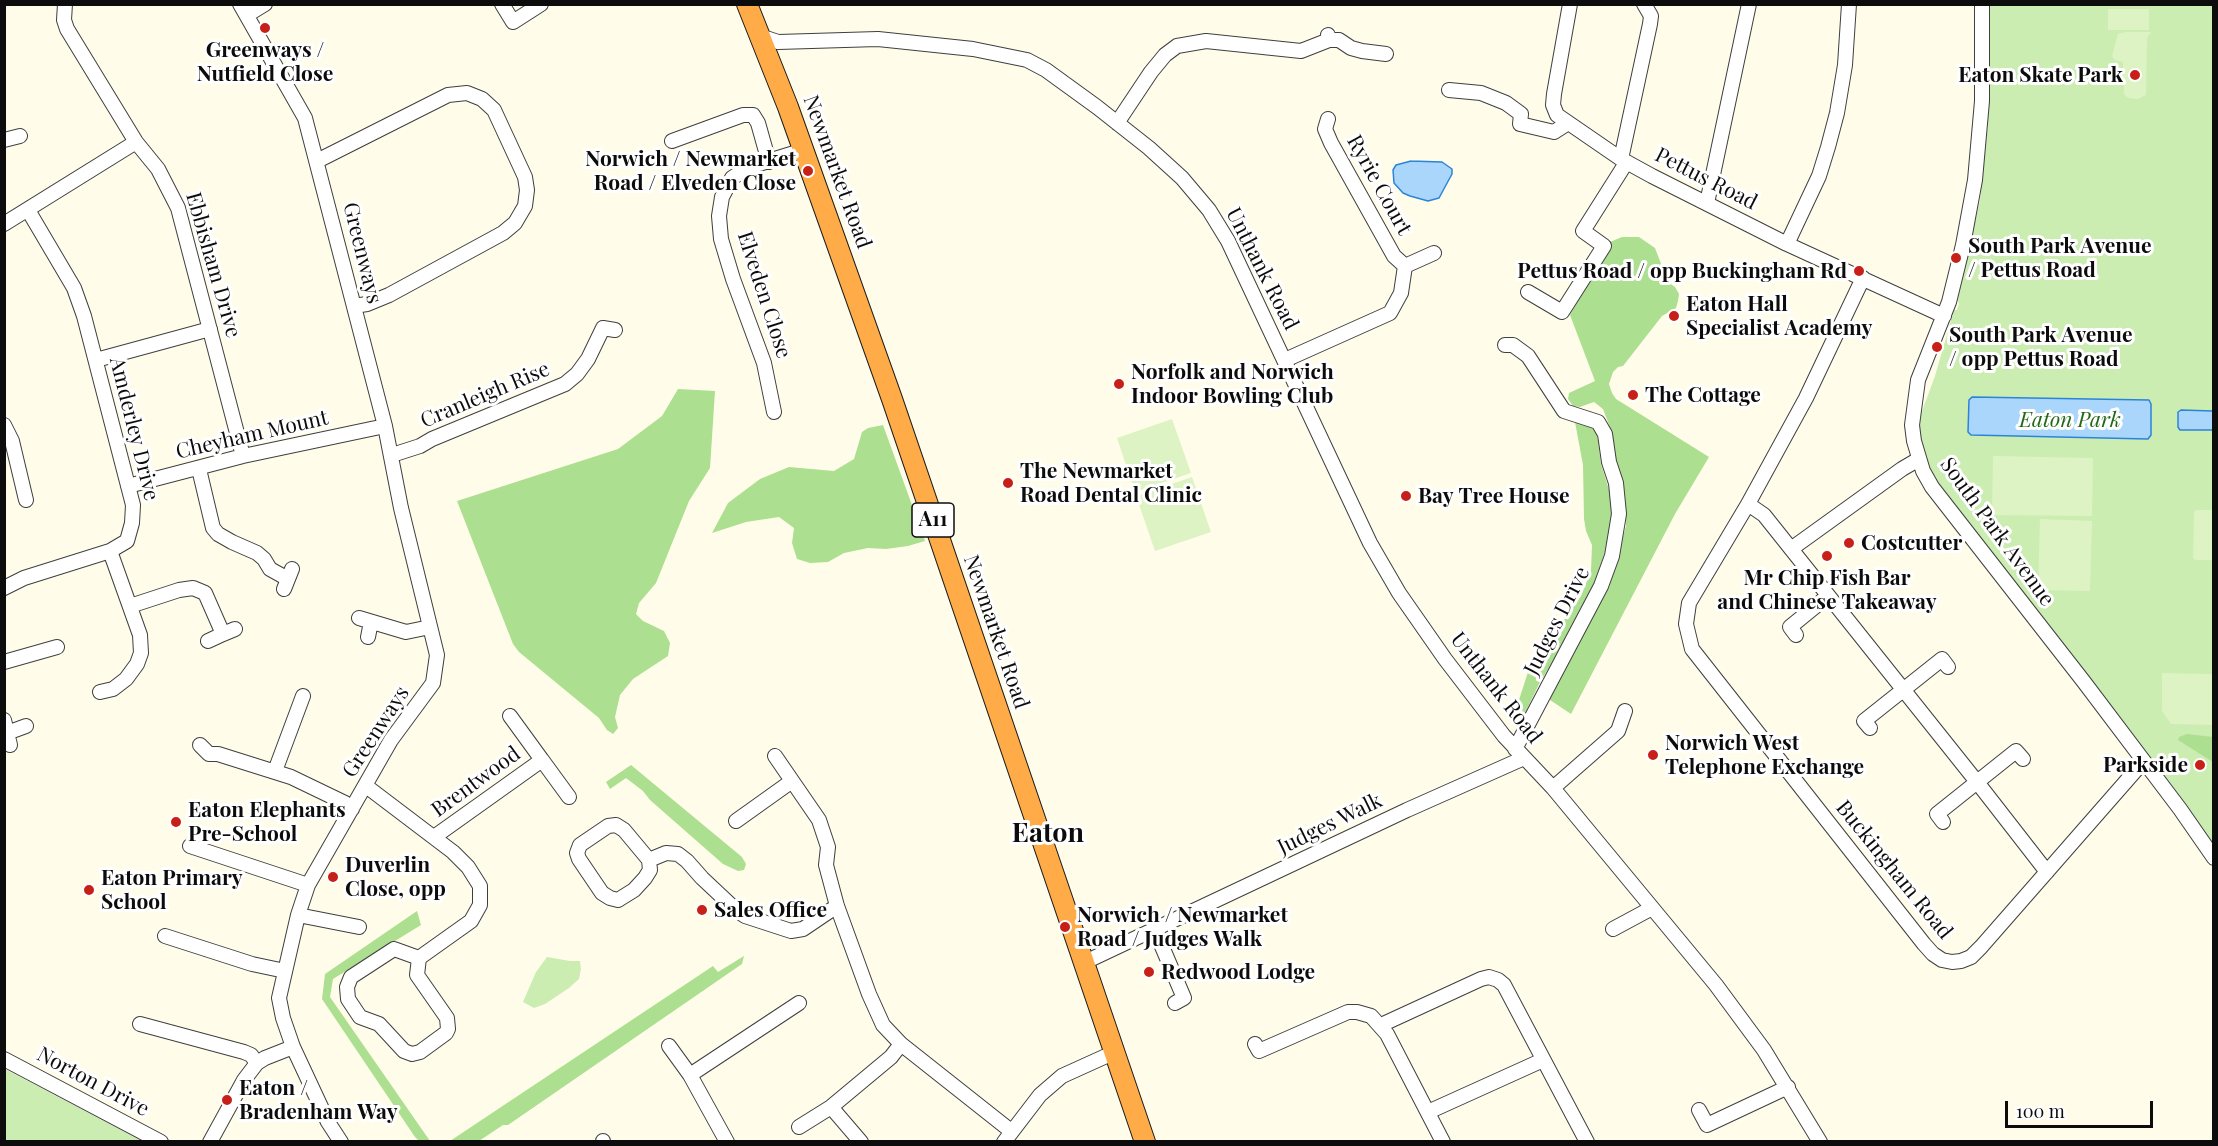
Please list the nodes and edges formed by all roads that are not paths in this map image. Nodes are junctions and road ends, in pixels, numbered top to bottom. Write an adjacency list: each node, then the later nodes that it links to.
1 (65, 4): 23 (street, Ebbisham Drive)
2 (265, 4): 11 (street)
3 (502, 4): 4 (street)
4 (541, 4)
5 (747, 4): 12 (highway, Newmarket Road / A11)
6 (1570, 4): 19 (street, Pettus Road)
7 (1644, 4): 26 (street)
8 (1749, 4): 28 (street)
9 (1850, 4): 31 (street)
10 (1982, 4): 37 (street, South Park Avenue)
11 (244, 10): 25 (street, Greenways)
12 (760, 36): 13 (street, Unthank Road); 15 (highway, Newmarket Road / A11)
13 (803, 41): 15 (street, Unthank Road); 18 (street, Unthank Road)
14 (1386, 54): 18 (street)
15 (771, 63): 24 (highway, Newmarket Road / A11)
16 (1455, 95): 19 (street)
17 (1328, 119): 33 (street, Ryrie Court)
18 (1117, 123): 42 (street, Unthank Road)
19 (1568, 123): 26 (street, Pettus Road)
20 (20, 136): 21 (street)
21 (4, 140)
22 (672, 141): 27 (street)
23 (136, 142): 29 (street); 39 (street, Ebbisham Drive)
24 (804, 150): 27 (street, Elveden Close); 103 (highway, Newmarket Road / A11)
25 (317, 161): 36 (street, Greenways); 36 (street)
26 (1623, 161): 28 (street, Pettus Road); 35 (street)
27 (769, 162): 43 (street, Elveden Close)
28 (1707, 203): 31 (street, Pettus Road)
29 (28, 210): 30 (street); 41 (street, Amderley Drive)
30 (4, 224)
31 (1787, 244): 34 (street, Pettus Road)
32 (1434, 253): 33 (street, Ryrie Court)
33 (1405, 266): 42 (street, Ryrie Court)
34 (1863, 278): 37 (street, Pettus Road); 52 (street, Buckingham Road)
35 (1528, 292)
36 (354, 306): 45 (street, Greenways)
37 (1944, 316): 48 (street, South Park Avenue)
38 (606, 328): 46 (street, Cranleigh Rise)
39 (210, 329): 41 (street); 47 (street, Ebbisham Drive)
40 (1505, 345): 76 (street, Judges Drive)
41 (96, 360): 50 (street, Amderley Drive)
42 (1285, 360): 76 (street, Unthank Road)
43 (774, 412)
44 (4, 425): 51 (street)
45 (385, 426): 46 (street, Greenways); 47 (street, Cheyham Mount)
46 (392, 455): 59 (street, Greenways)
47 (243, 456): 49 (street, Cheyham Mount)
48 (1919, 459): 53 (street); 79 (street, South Park Avenue)
49 (199, 469): 50 (street, Cheyham Mount); 55 (street)
50 (128, 486): 54 (street, Amderley Drive)
51 (20, 496)
52 (1748, 504): 53 (street); 93 (street, Buckingham Road)
53 (1791, 549): 57 (street)
54 (110, 551): 56 (street, Amderley Drive); 58 (street)
55 (288, 579)
56 (4, 588)
57 (1828, 596): 60 (street); 66 (street)
58 (130, 606): 62 (street); 68 (street)
59 (430, 627): 61 (street); 83 (street, Greenways)
60 (1790, 627)
61 (368, 637)
62 (208, 641)
63 (48, 645): 65 (street)
64 (1941, 659): 66 (street)
65 (4, 662)
66 (1903, 690): 71 (street); 82 (street)
67 (296, 700): 80 (street)
68 (118, 703)
69 (1625, 711): 84 (street)
70 (510, 716): 78 (street, Brentwood)
71 (1864, 721)
72 (26, 726): 73 (street)
73 (7, 733)
74 (2016, 750): 82 (street)
75 (205, 753): 80 (street)
76 (1520, 753): 84 (street, Unthank Road); 100 (street, Judges Walk)
77 (775, 756): 81 (street)
78 (542, 760): 85 (street, Brentwood); 89 (street, Brentwood)
79 (2143, 762): 91 (street, South Park Avenue); 93 (street, Buckingham Road)
80 (275, 771): 86 (street)
81 (792, 781): 87 (street); 95 (street)
82 (1977, 782): 88 (street); 93 (street)
83 (366, 786): 86 (street, Greenways); 89 (street, Brentwood)
84 (1553, 788): 96 (street, Unthank Road)
85 (569, 797)
86 (352, 808): 94 (street, Greenways)
87 (741, 811)
88 (1937, 814)
89 (434, 837): 102 (street, Brentwood)
90 (190, 846): 94 (street)
91 (2214, 858)
92 (649, 860): 92 (street); 95 (street)
93 (2047, 872)
94 (308, 885): 97 (street, Greenways)
95 (837, 906): 109 (street)
96 (1652, 908): 99 (street); 118 (street, Unthank Road)
97 (298, 915): 98 (street); 104 (street, Greenways)
98 (353, 921)
99 (1613, 929)
100 (1155, 930): 103 (street, Judges Walk); 105 (street)
101 (165, 936): 104 (street)
102 (419, 958): 102 (street)
103 (1083, 963): 113 (highway, Newmarket Road / A11)
104 (285, 971): 111 (street, Greenways)
105 (1183, 998)
106 (799, 1003): 117 (street)
107 (1381, 1025): 112 (street); 115 (street); 121 (street)
108 (147, 1029): 116 (street)
109 (901, 1044): 119 (street); 123 (street)
110 (669, 1046): 117 (street)
111 (293, 1047): 116 (street); 126 (street, Greenways)
112 (1258, 1051)
113 (1115, 1052): 123 (street); 129 (highway, Newmarket Road / A11)
114 (4, 1059): 124 (street, Norton Drive)
115 (1543, 1059): 121 (street); 131 (street)
116 (257, 1063): 125 (street)
117 (690, 1075): 127 (street)
118 (1788, 1087): 120 (street); 132 (street, Unthank Road)
119 (831, 1107): 122 (street); 128 (street)
120 (1699, 1110)
121 (1428, 1112): 130 (street)
122 (799, 1127)
123 (1007, 1136)
124 (161, 1142)
125 (210, 1142)
126 (341, 1142)
127 (727, 1142)
128 (861, 1142)
129 (1144, 1142)
130 (1443, 1142)
131 (1587, 1142)
132 (1820, 1142)

